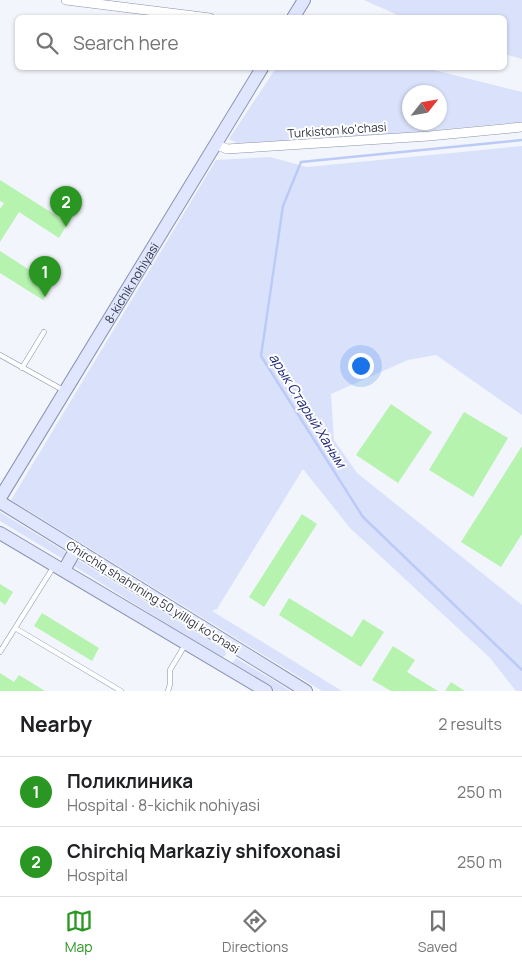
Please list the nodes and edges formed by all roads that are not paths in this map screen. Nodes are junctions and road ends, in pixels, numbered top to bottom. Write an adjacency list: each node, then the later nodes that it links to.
1 (66, 0): 3 (street)
2 (304, 0): 4 (main road)
3 (186, 15)
4 (295, 15)
5 (261, 70): 7 (main road, 8-kichik nohiyasi)
6 (522, 127): 7 (street, Turkiston ko‘chasi)
7 (214, 144): 11 (main road, 8-kichik nohiyasi)
8 (44, 332): 10 (lane)
9 (0, 356): 10 (lane)
10 (22, 368): 11 (lane)
11 (65, 391): 12 (main road, 8-kichik nohiyasi)
12 (0, 498)
13 (0, 502): 15 (main road, Chirchiq shahrining 50 yilligi koʻchasi)
14 (0, 532): 16 (main road, Chirchiq shahrining 50 yilligi koʻchasi)
15 (76, 549): 16 (main road); 19 (main road, Chirchiq shahrining 50 yilligi koʻchasi)
16 (59, 568): 17 (lane); 18 (main road, Chirchiq shahrining 50 yilligi koʻchasi)
17 (15, 628): 20 (lane); 22 (lane)
18 (186, 644): 21 (main road, Chirchiq shahrining 50 yilligi koʻchasi); 23 (lane)
19 (236, 648): 21 (main road); 25 (main road, Chirchiq shahrining 50 yilligi koʻchasi)
20 (0, 652)
21 (225, 666): 24 (main road, Chirchiq shahrining 50 yilligi koʻchasi)
22 (121, 691)
23 (168, 691)
24 (266, 691)
25 (306, 691)

